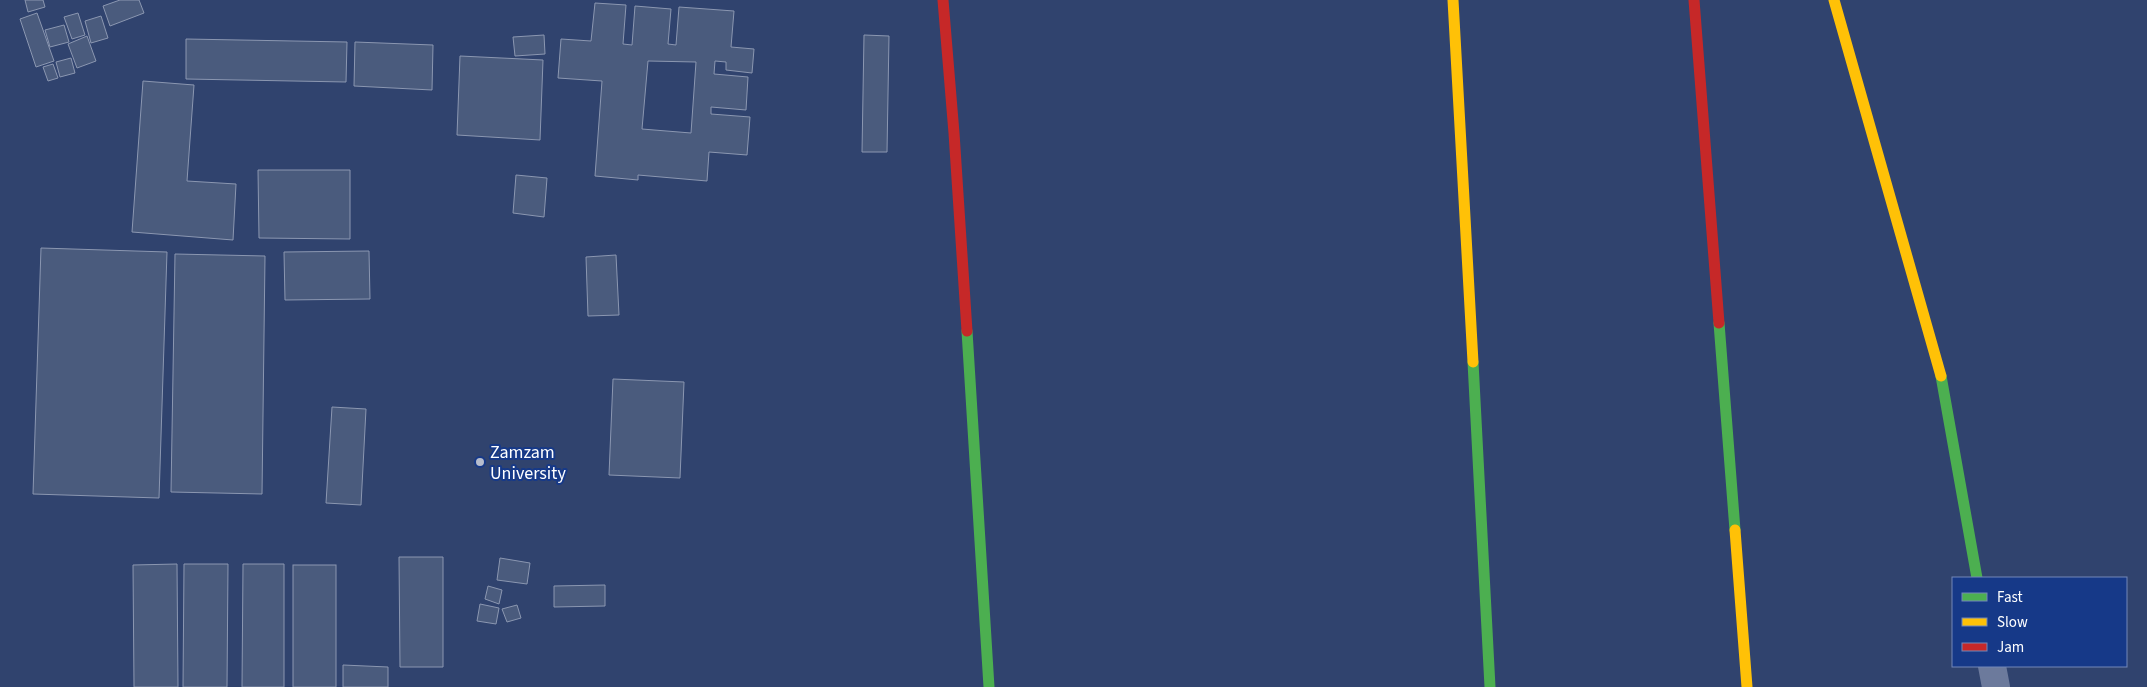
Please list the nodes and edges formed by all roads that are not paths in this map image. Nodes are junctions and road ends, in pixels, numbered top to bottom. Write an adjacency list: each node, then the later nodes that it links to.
1 (943, 0): 7 (street)
2 (1453, 0): 8 (street)
3 (1694, 0): 9 (street)
4 (1834, 0): 5 (street)
5 (1977, 577)
6 (1992, 667): 10 (street)
7 (989, 687)
8 (1490, 687)
9 (1747, 687)
10 (1996, 687)

